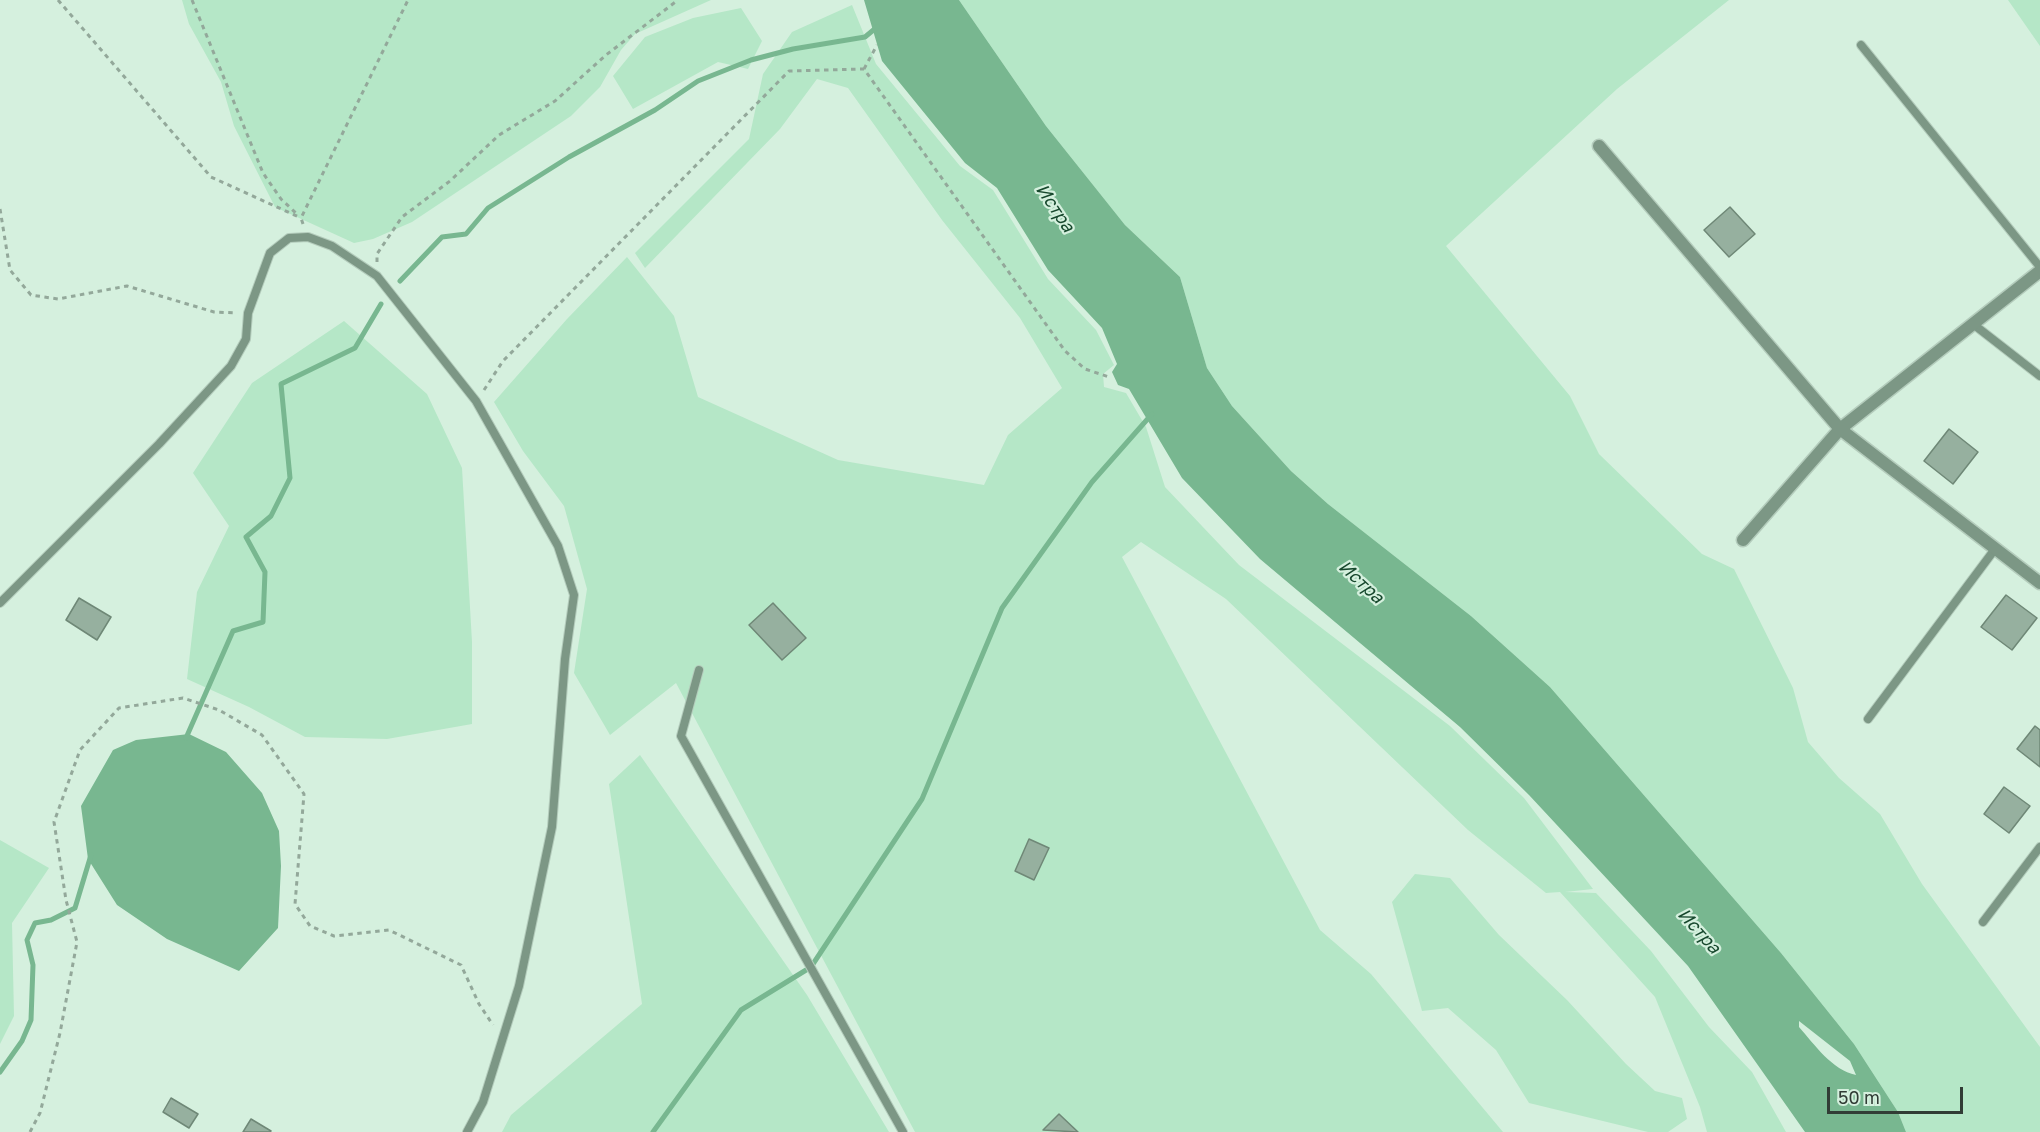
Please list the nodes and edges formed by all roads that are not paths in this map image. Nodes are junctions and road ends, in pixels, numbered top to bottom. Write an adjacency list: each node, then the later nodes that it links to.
1 (1861, 45): 3 (lane)
2 (1599, 146): 6 (street)
3 (2040, 269): 4 (street)
4 (1973, 324): 5 (lane); 6 (street)
5 (2040, 376)
6 (1839, 429): 7 (street); 8 (street)
7 (1743, 540)
8 (1995, 549): 9 (street); 12 (lane)
9 (2040, 583)
10 (0, 603): 15 (lane)
11 (699, 669): 16 (lane)
12 (1868, 719)
13 (2040, 847): 14 (lane)
14 (1983, 922)
15 (467, 1132)
16 (903, 1132)

